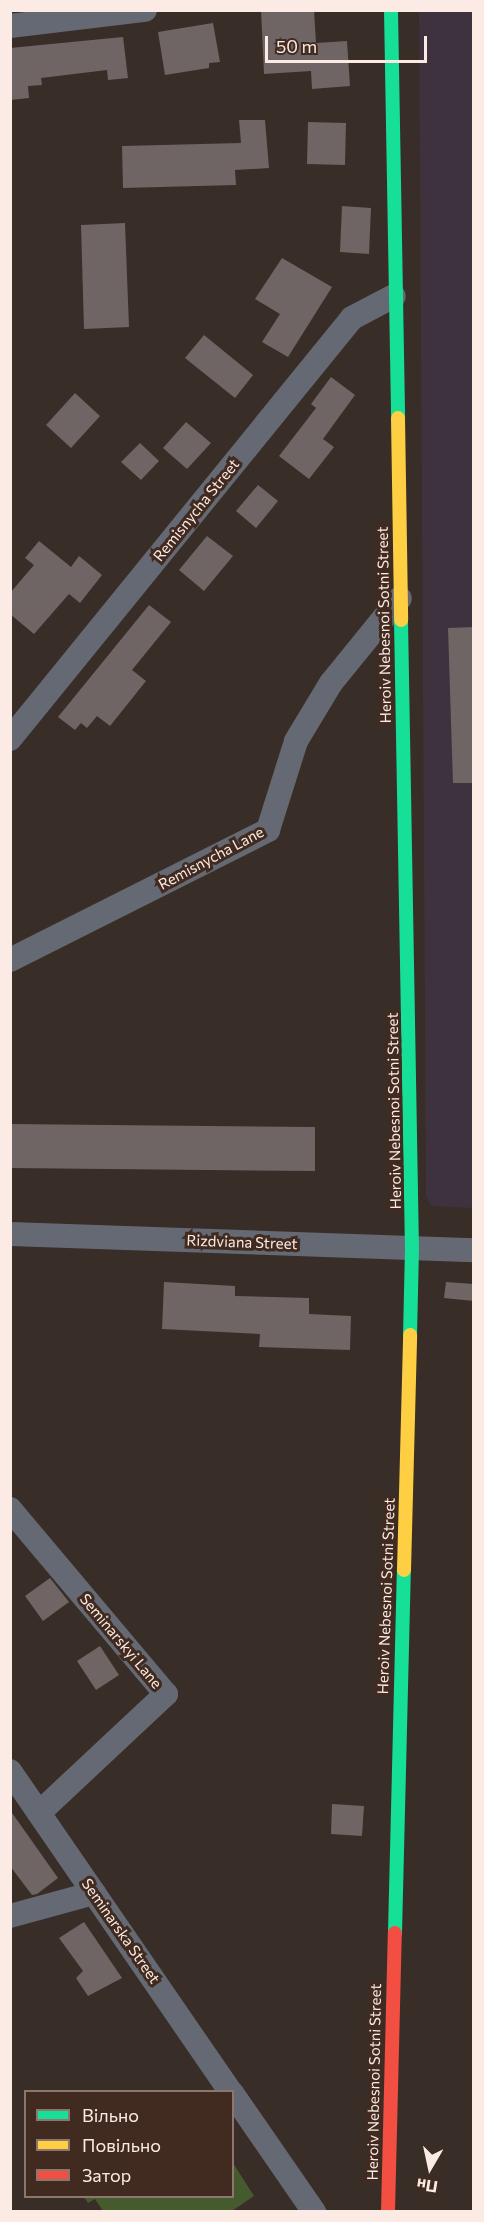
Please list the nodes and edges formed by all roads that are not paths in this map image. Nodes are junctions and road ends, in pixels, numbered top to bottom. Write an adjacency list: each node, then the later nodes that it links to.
1 (145, 10): 3 (street)
2 (392, 10): 5 (street, Heroiv Nebesnoi Sotni Street)
3 (112, 13): 4 (street)
4 (10, 26)
5 (394, 296): 6 (street, Heroiv Nebesnoi Sotni Street); 7 (street, Remisnycha Street)
6 (400, 598): 8 (street, Remisnycha Lane); 10 (street, Heroiv Nebesnoi Sotni Street)
7 (10, 739)
8 (10, 960)
9 (10, 1234): 10 (street, Rizdviana Street)
10 (412, 1248): 11 (street, Rizdviana Street); 20 (street, Heroiv Nebesnoi Sotni Street)
11 (474, 1250)
12 (10, 1509): 14 (street, Seminarskyi Lane)
13 (10, 1771): 14 (street, Seminarska Street)
14 (39, 1813): 15 (street, Seminarska Street)
15 (94, 1893): 16 (street); 17 (street, Seminarska Street)
16 (10, 1916)
17 (231, 2090)
18 (234, 2095): 19 (street, Seminarska Street)
19 (314, 2211)
20 (388, 2211)

